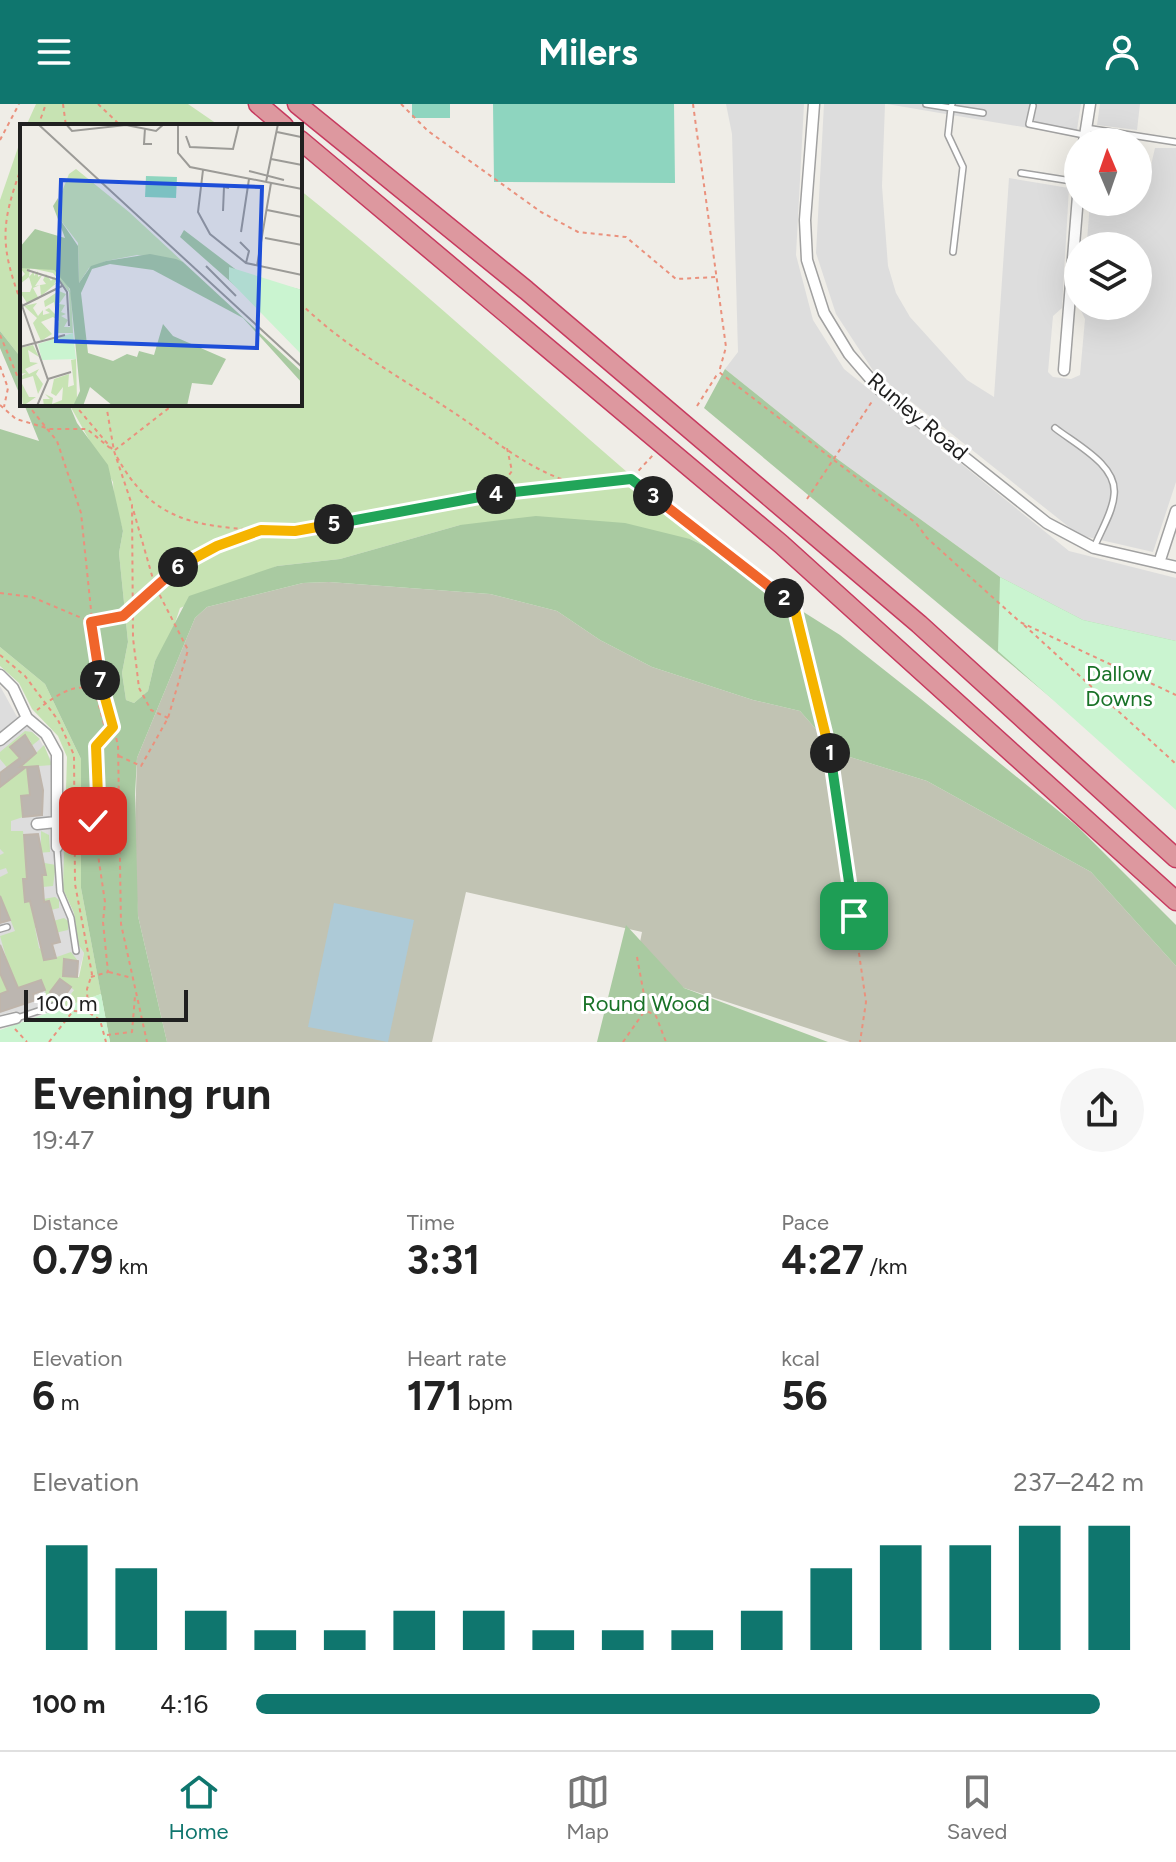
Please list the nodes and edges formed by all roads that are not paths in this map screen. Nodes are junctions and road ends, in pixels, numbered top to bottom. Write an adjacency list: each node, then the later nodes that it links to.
1 (258, 104): 9 (highway)
2 (297, 104): 31 (highway)
3 (814, 104): 22 (street, Runley Road)
4 (926, 104): 6 (lane)
5 (1090, 104): 10 (street)
6 (952, 106): 8 (lane); 18 (lane)
7 (1033, 106): 11 (lane)
8 (983, 113)
9 (282, 124)
10 (1086, 128)
11 (1064, 131)
12 (1152, 140): 14 (lane)
13 (302, 142): 32 (highway)
14 (1176, 142)
15 (1021, 173): 16 (lane)
16 (1064, 180)
17 (1076, 216): 19 (street)
18 (953, 252)
19 (1064, 370)
20 (1055, 428): 22 (lane)
21 (1176, 511): 23 (street)
22 (1094, 548): 23 (street, Runley Road)
23 (1159, 563): 24 (street, Runley Road)
24 (1176, 567)
25 (0, 675): 26 (street)
26 (27, 718): 27 (street); 28 (street)
27 (0, 740)
28 (56, 822): 29 (street); 30 (street)
29 (37, 824)
30 (57, 847): 33 (lane)
31 (1176, 858)
32 (1176, 901)
33 (76, 951)
34 (56, 1005): 35 (lane)
35 (14, 1018): 36 (street)
36 (0, 1022)

